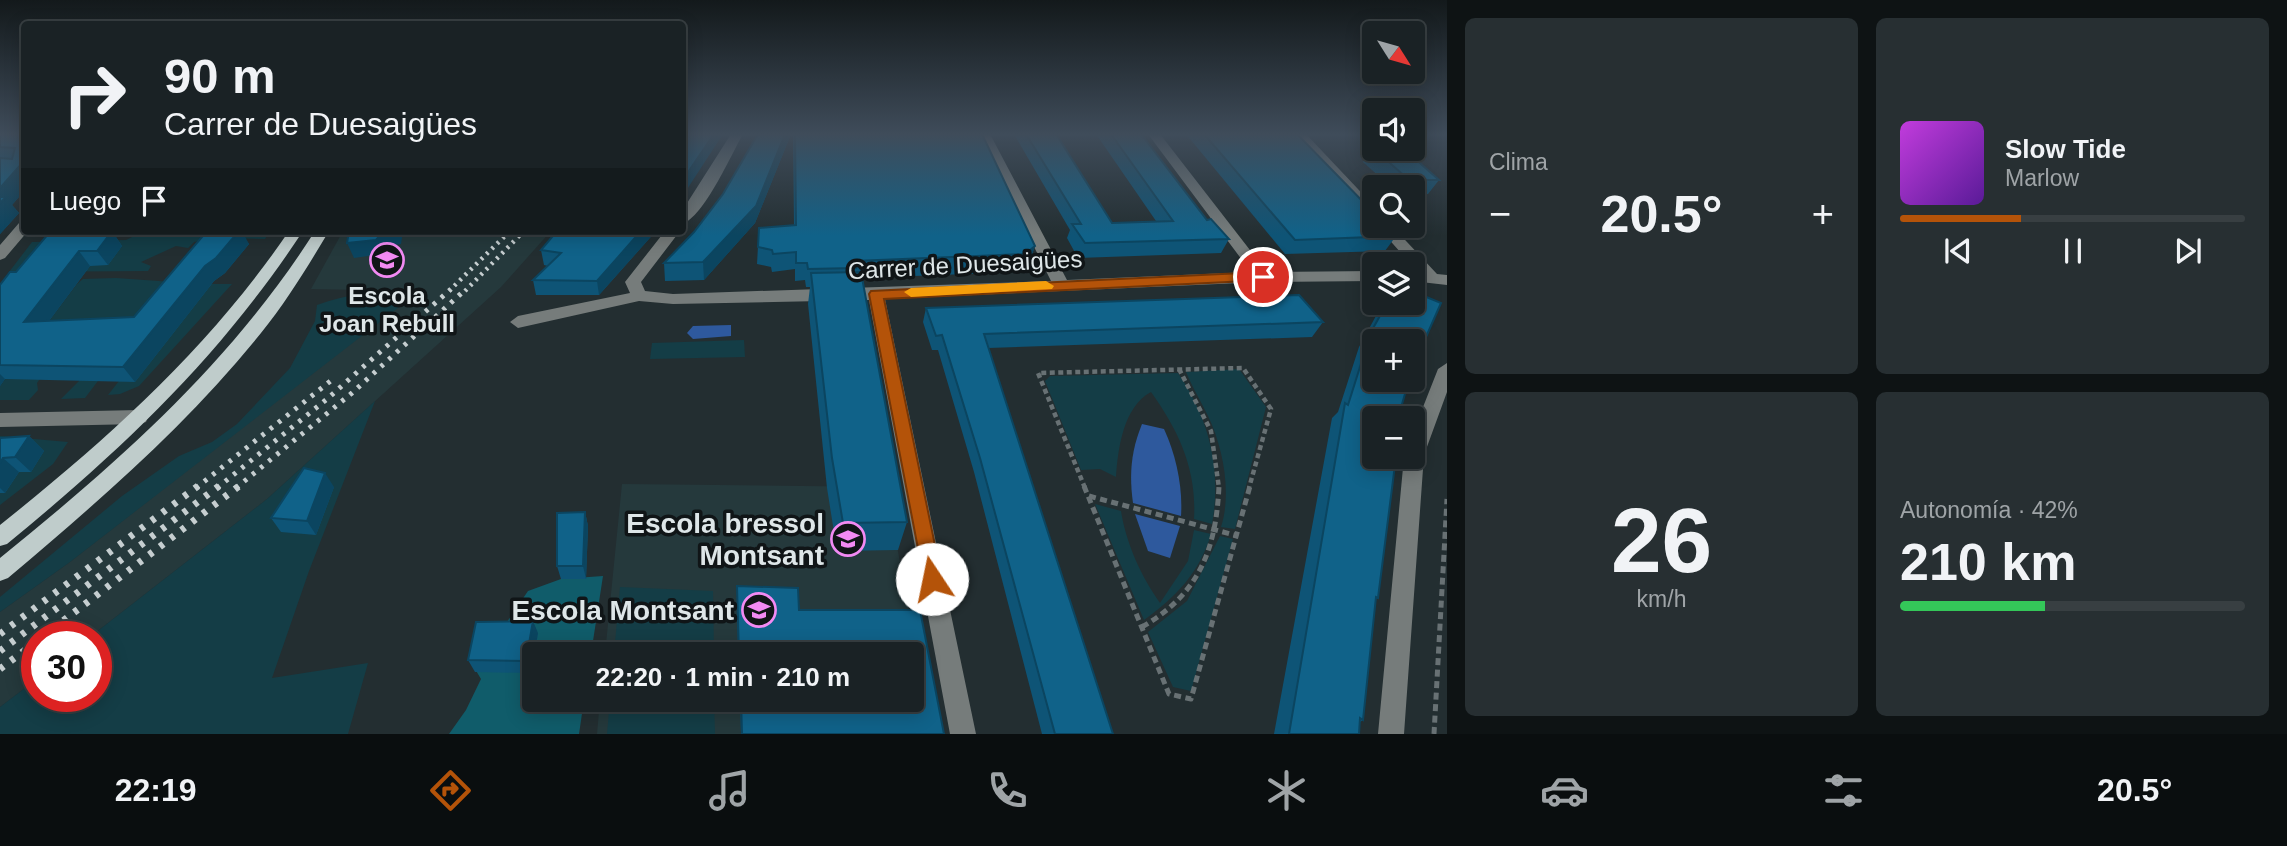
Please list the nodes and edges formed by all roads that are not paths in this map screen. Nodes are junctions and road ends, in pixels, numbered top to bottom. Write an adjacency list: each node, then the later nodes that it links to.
1 (717, 168): 6 (street)
2 (1001, 168): 18 (street)
3 (1180, 168): 16 (street)
4 (1330, 168): 5 (street)
5 (1362, 202)
6 (686, 216)
7 (21, 230): 12 (street)
8 (293, 235): 23 (main road)
9 (319, 235): 26 (main road)
10 (670, 235): 20 (street)
11 (1395, 238): 15 (street)
12 (0, 255)
13 (1362, 276): 16 (street, Carrer de Duesaigües)
14 (1425, 276): 15 (street)
15 (1431, 276): 17 (street)
16 (1263, 277): 18 (street, Carrer de Duesaigües)
17 (1447, 280)
18 (1061, 285): 19 (street, Carrer de Duesaigües)
19 (876, 294): 20 (street, Carrer de Duesaigües); 27 (street)
20 (639, 296): 21 (street, Carrer de Duesaigües)
21 (518, 322)
22 (1447, 369): 28 (street)
23 (139, 417): 24 (street); 25 (main road)
24 (0, 419)
25 (0, 537)
26 (0, 571)
27 (963, 734)
28 (1391, 734)

